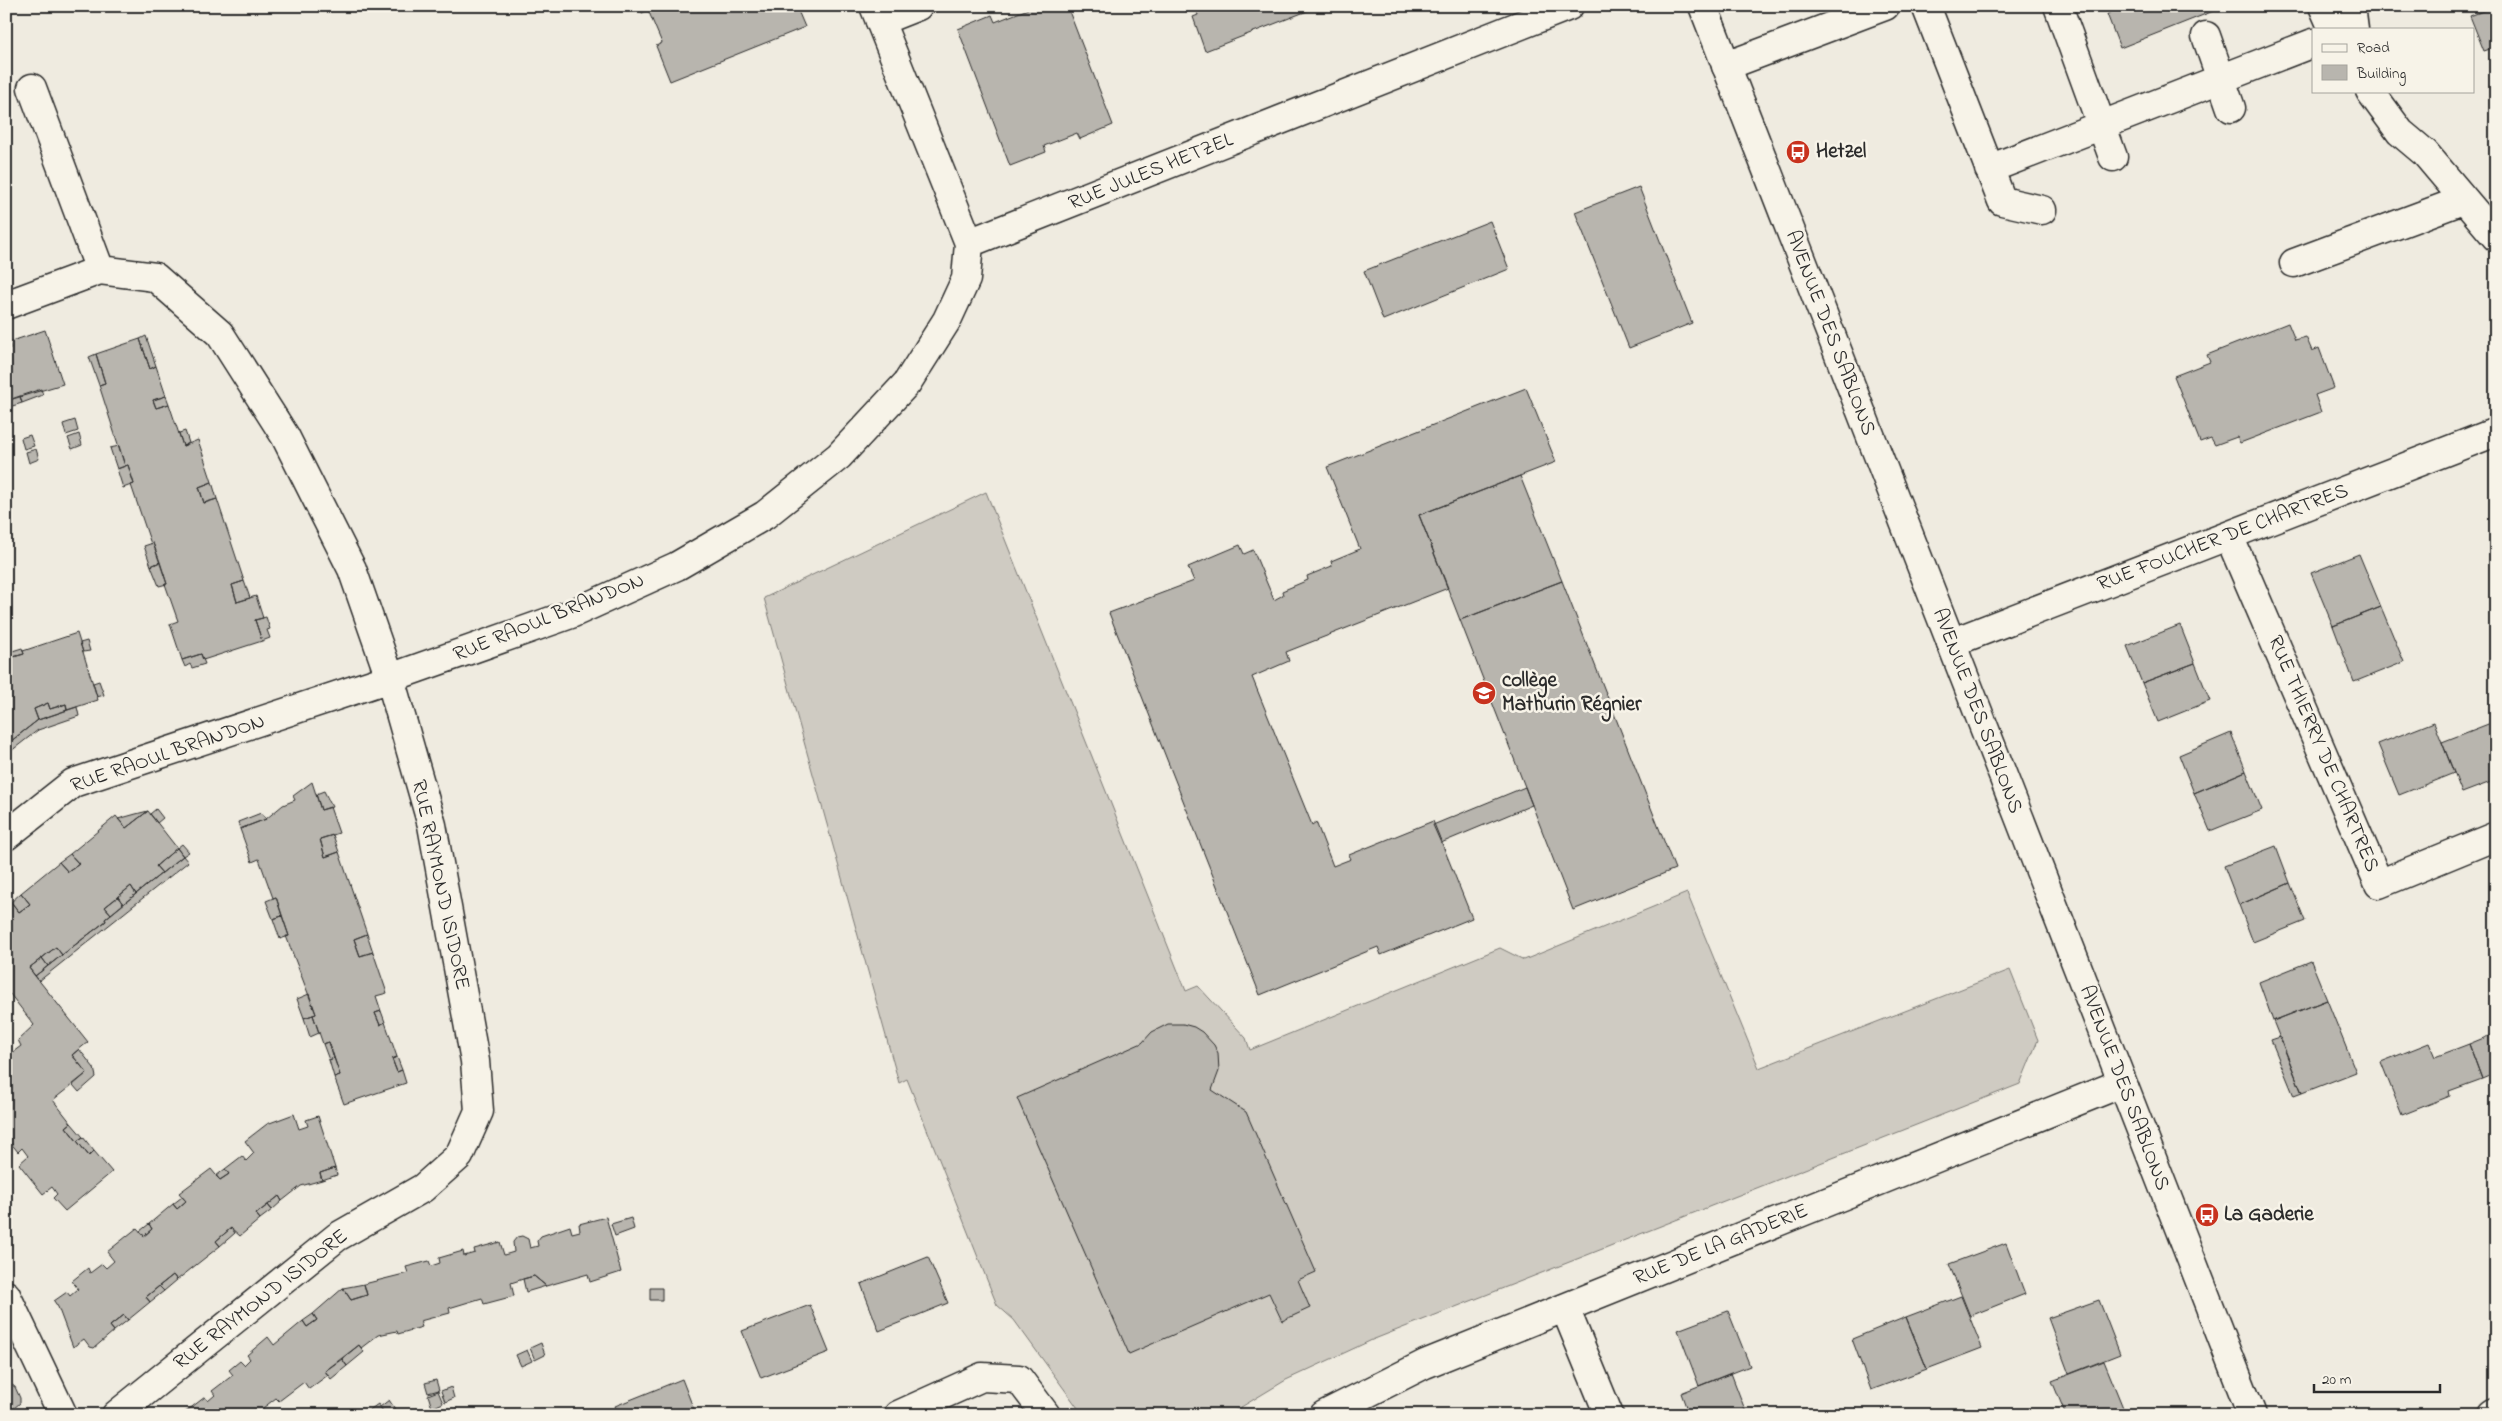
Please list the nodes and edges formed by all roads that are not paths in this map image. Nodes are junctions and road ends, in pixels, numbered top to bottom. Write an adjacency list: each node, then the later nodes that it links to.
1 (918, 6): 9 (street)
2 (1570, 6): 25 (street, RUE JULES HETZEL)
3 (1703, 6): 14 (street, AVENUE DES SABLONS)
4 (1885, 6): 14 (street)
5 (1926, 6): 21 (street)
6 (2058, 6): 19 (street)
7 (2323, 6): 10 (street)
8 (2351, 6): 11 (street)
9 (877, 14): 25 (street)
10 (2333, 28)
11 (2354, 28)
12 (2206, 36): 15 (street)
13 (2312, 43): 15 (street)
14 (1726, 66): 31 (street, AVENUE DES SABLONS)
15 (2220, 79): 18 (street); 19 (street)
16 (32, 88): 27 (street)
17 (2371, 92): 22 (street)
18 (2231, 108)
19 (2101, 126): 20 (street); 21 (street)
20 (2113, 157)
21 (1990, 168): 23 (street)
22 (2463, 200): 24 (street); 26 (street)
23 (2042, 210)
24 (2496, 237)
25 (969, 244): 32 (street, RUE RAOUL BRANDON)
26 (2294, 263)
27 (100, 270): 28 (street, RUE RAYMOND ISIDORE); 32 (street, RUE RAYMOND ISIDORE)
28 (6, 305)
29 (2496, 432): 30 (street, RUE FOUCHER DE CHARTRES)
30 (2229, 536): 31 (street, RUE FOUCHER DE CHARTRES); 34 (street, RUE THIERRY DE CHARTRES)
31 (1951, 643): 35 (street, AVENUE DES SABLONS)
32 (390, 678): 33 (street, RUE RAOUL BRANDON); 39 (street, RUE RAYMOND ISIDORE)
33 (6, 836)
34 (2496, 836)
35 (2122, 1083): 37 (street, RUE DE LA GADERIE); 44 (street, AVENUE DES SABLONS)
36 (6, 1295): 38 (street)
37 (1566, 1308): 42 (street, RUE DE LA GADERIE); 43 (street)
38 (63, 1415)
39 (116, 1415)
40 (898, 1415): 41 (street)
41 (1046, 1415)
42 (1324, 1415)
43 (1609, 1415)
44 (2252, 1415)

